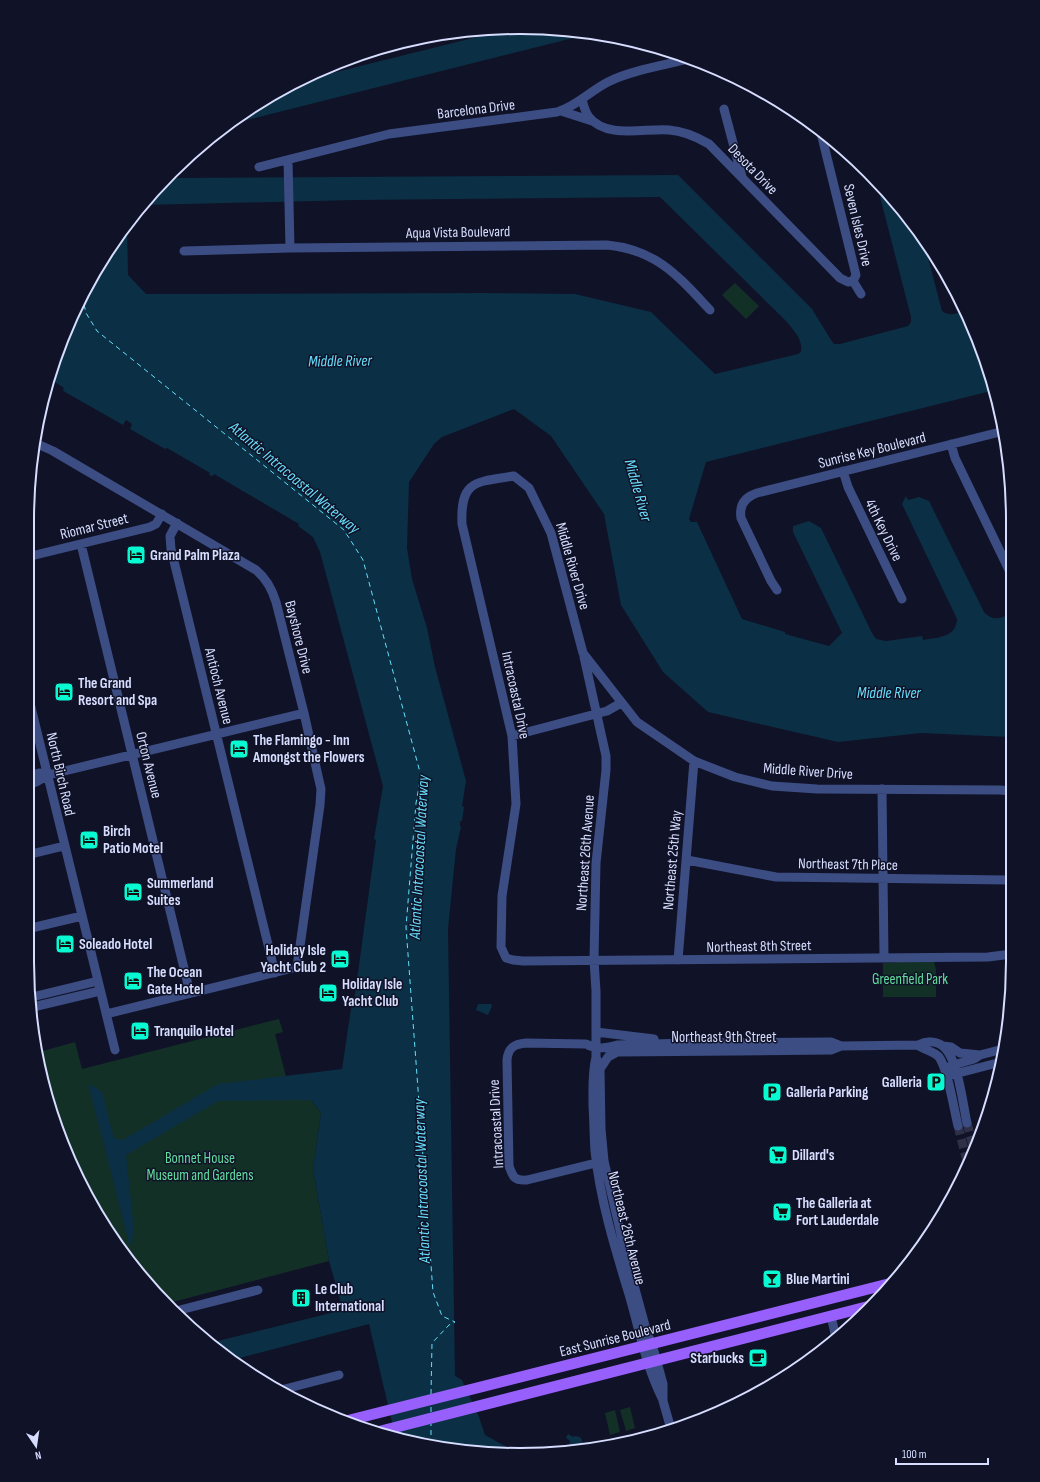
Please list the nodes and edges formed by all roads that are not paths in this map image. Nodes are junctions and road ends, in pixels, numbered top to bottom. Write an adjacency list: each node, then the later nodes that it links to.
1 (680, 61): 2 (street, Barcelona Drive)
2 (582, 100): 4 (street, Barcelona Drive); 5 (street)
3 (724, 109): 9 (street)
4 (561, 111): 5 (street, Desota Drive); 7 (street, Barcelona Drive)
5 (594, 122): 9 (street, Desota Drive)
6 (823, 140): 12 (street, Seven Isles Drive)
7 (288, 160): 8 (street, Barcelona Drive); 10 (street)
8 (259, 167)
9 (742, 179): 12 (street, Desota Drive)
10 (290, 248): 11 (street, Aqua Vista Boulevard); 14 (street, Aqua Vista Boulevard)
11 (184, 251)
12 (853, 281): 13 (street)
13 (861, 294)
14 (710, 310)
15 (998, 432): 16 (street, Sunrise Key Boulevard)
16 (951, 444): 18 (street, Sunrise Key Boulevard); 24 (street)
17 (40, 446): 20 (street, Bayshore Drive)
18 (843, 471): 25 (street, Sunrise Key Boulevard); 26 (street, 4th Key Drive)
19 (490, 480): 27 (street, Middle River Drive); 33 (street, Intracoastal Drive)
20 (162, 514): 21 (street, Bayshore Drive); 22 (street, Riomar Street)
21 (177, 523): 29 (street, Bayshore Drive); 32 (street, Antioch Avenue)
22 (81, 544): 23 (street, Riomar Street); 34 (street, Orton Avenue)
23 (34, 555)
24 (1006, 564)
25 (777, 590)
26 (902, 599)
27 (583, 653): 28 (street, Middle River Drive); 30 (street, Northeast 26th Avenue)
28 (621, 703): 30 (street); 35 (street, Middle River Drive)
29 (304, 713): 32 (street); 53 (street, Bayshore Drive)
30 (597, 714): 33 (street); 51 (street, Northeast 26th Avenue)
31 (34, 723): 37 (street, North Birch Road)
32 (216, 735): 34 (street); 53 (street, Antioch Avenue)
33 (512, 736): 49 (street, Intracoastal Drive)
34 (132, 755): 37 (street); 57 (street, Orton Avenue)
35 (694, 761): 39 (street, Middle River Drive); 43 (street, Northeast 25th Way)
36 (34, 775): 37 (street)
37 (48, 775): 38 (street); 41 (street, North Birch Road)
38 (34, 783)
39 (882, 789): 40 (street, Middle River Drive); 44 (street)
40 (1006, 791)
41 (64, 846): 42 (street); 46 (street, North Birch Road)
42 (34, 853)
43 (687, 860): 44 (street, Northeast 7th Place); 52 (street, Northeast 25th Way)
44 (882, 879): 45 (street, Northeast 7th Place); 50 (street)
45 (1006, 880)
46 (82, 916): 47 (street); 54 (street, North Birch Road)
47 (34, 927)
48 (1006, 955): 50 (street, Northeast 8th Street)
49 (506, 958): 51 (street, Northeast 8th Street)
50 (884, 958): 52 (street, Northeast 8th Street)
51 (594, 960): 52 (street, Northeast 8th Street); 62 (street, Northeast 26th Avenue)
52 (678, 960)
53 (275, 973): 57 (street)
54 (98, 981): 55 (street, North Birch Road); 56 (street)
55 (100, 991): 59 (street); 61 (street, North Birch Road)
56 (48, 993): 58 (street); 59 (street)
57 (190, 993): 61 (street)
58 (35, 996)
59 (51, 1003): 60 (street)
60 (36, 1006)
61 (106, 1014): 69 (street, North Birch Road)
62 (596, 1032): 63 (street, Northeast 9th Street); 72 (street, Northeast 26th Avenue)
63 (662, 1043): 65 (street, Northeast 9th Street); 67 (street, Northeast 9th Street)
64 (918, 1045): 65 (street, Northeast 9th Street); 66 (street, Northeast 9th Street); 77 (street, Northeast 9th Street)
65 (841, 1046): 71 (street, Northeast 9th Street)
66 (943, 1046): 73 (street, Northeast 9th Street); 76 (street)
67 (606, 1048): 71 (street, Northeast 9th Street); 72 (street, Northeast 9th Street)
68 (510, 1049): 72 (street, Northeast 9th Street); 80 (street, Intracoastal Drive)
69 (115, 1050)
70 (998, 1050): 73 (street)
71 (617, 1052): 75 (street)
72 (596, 1053): 75 (street, Northeast 26th Avenue); 80 (street, Northeast 26th Avenue)
73 (980, 1055): 76 (street)
74 (995, 1063): 76 (street)
75 (600, 1069): 80 (street, Northeast 26th Avenue)
76 (955, 1069): 77 (street); 78 (street)
77 (945, 1072): 79 (street)
78 (967, 1123)
79 (958, 1126)
80 (600, 1162): 88 (street, Northeast 26th Avenue)
81 (882, 1285): 83 (main road, East Sunrise Boulevard)
82 (258, 1290): 85 (street)
83 (847, 1294): 86 (main road); 88 (main road, East Sunrise Boulevard)
84 (862, 1308): 86 (main road)
85 (180, 1310)
86 (831, 1316): 87 (street); 89 (main road)
87 (835, 1332)
88 (647, 1345): 89 (street, Northeast 26th Avenue); 90 (main road, East Sunrise Boulevard)
89 (652, 1362): 93 (main road); 95 (street, Northeast 26th Avenue)
90 (568, 1365): 93 (main road); 94 (main road, East Sunrise Boulevard)
91 (339, 1375): 92 (street)
92 (287, 1388)
93 (540, 1390): 96 (main road)
94 (355, 1419)
95 (670, 1424)
96 (388, 1429)

